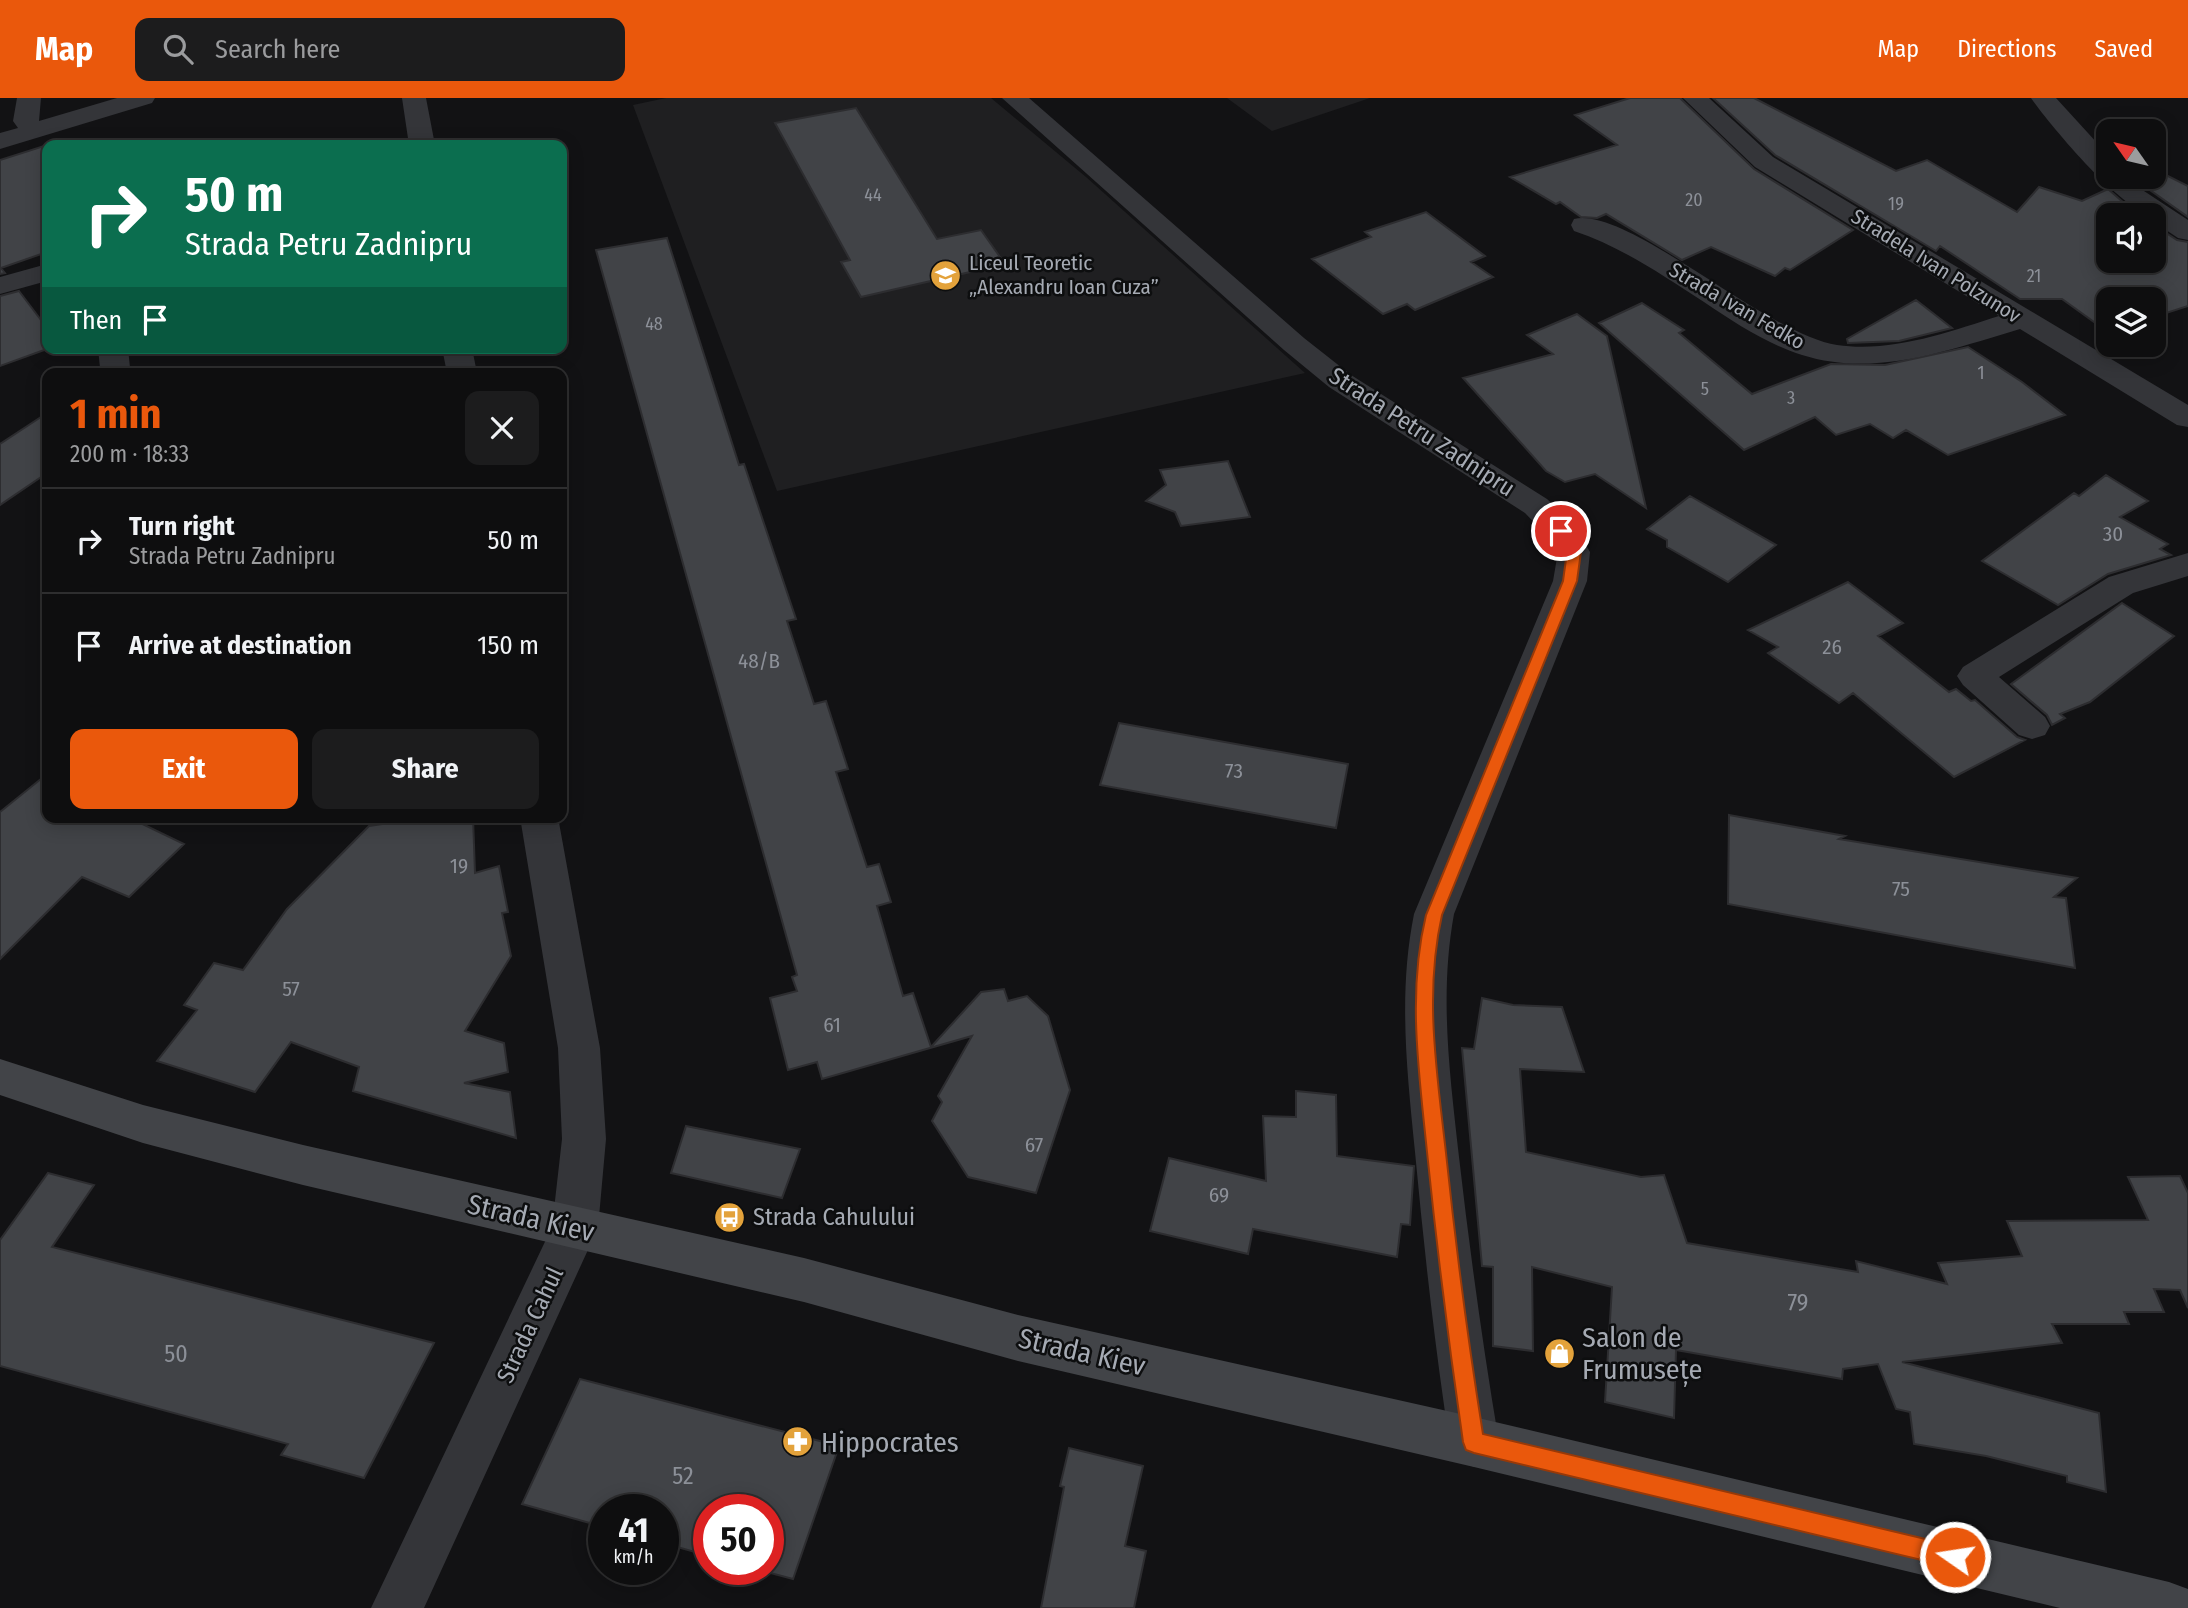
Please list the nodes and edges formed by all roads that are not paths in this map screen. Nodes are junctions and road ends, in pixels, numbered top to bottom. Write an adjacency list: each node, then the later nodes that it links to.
1 (29, 98): 7 (street)
2 (143, 98): 7 (street)
3 (414, 98): 8 (street)
4 (1014, 98): 23 (street, Strada Petru Zadnipru)
5 (1695, 98): 16 (street, Stradela Ivan Polzunov)
6 (2043, 98): 10 (street)
7 (34, 131): 9 (street)
8 (421, 140)
9 (0, 141)
10 (2096, 158)
11 (2126, 189): 13 (street)
12 (1584, 225): 16 (street, Strada Ivan Fedko)
13 (2188, 232)
14 (42, 273): 15 (street)
15 (0, 286)
16 (2021, 319): 17 (street, Stradela Ivan Polzunov)
17 (2188, 418)
18 (2188, 564): 19 (street)
19 (2032, 726)
20 (540, 823): 22 (street, Strada Cahul)
21 (0, 1077): 22 (main road, Strada Kiev)
22 (575, 1228): 23 (main road, Strada Kiev); 24 (street, Strada Cahul)
23 (1474, 1442): 25 (main road, Strada Kiev)
24 (397, 1608)
25 (2169, 1608)

